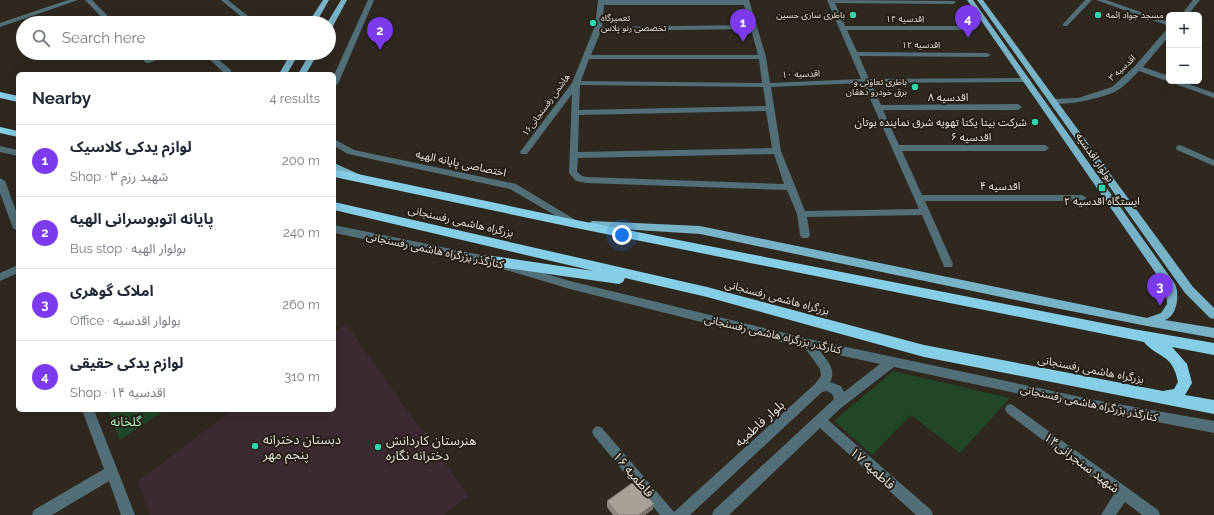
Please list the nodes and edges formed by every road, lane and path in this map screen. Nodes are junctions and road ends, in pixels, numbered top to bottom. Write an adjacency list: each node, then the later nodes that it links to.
1 (75, 0): 17 (street)
2 (88, 0): 18 (street)
3 (224, 0): 19 (street)
4 (326, 0): 20 (main road)
5 (344, 0): 21 (main road)
6 (372, 0): 43 (street)
7 (970, 0): 44 (main road, بولوار اقدسیه)
8 (980, 0): 52 (main road, بولوار اقدسیه)
9 (1089, 0): 25 (street)
10 (1100, 0): 23 (street)
11 (1197, 0): 16 (street)
12 (830, 1): 15 (street); 27 (street)
13 (601, 2): 14 (street); 29 (street, هاشمی رفسنجانی۱۶)
14 (747, 2): 26 (street)
15 (953, 2)
16 (1187, 12)
17 (27, 16)
18 (104, 16)
19 (243, 16)
20 (316, 16)
21 (335, 16)
22 (16, 20): 24 (street)
23 (1166, 23)
24 (0, 25)
25 (1066, 25)
26 (754, 27): 29 (street); 34 (street)
27 (842, 28): 28 (street, اقدسیه ۱۴); 31 (street)
28 (968, 28)
29 (598, 29): 33 (street, هاشمی رفسنجانی۱۶)
30 (1166, 35): 38 (street, اقدسیه ۳)
31 (854, 54): 32 (street, اقدسیه ۱۲); 45 (street)
32 (987, 55)
33 (587, 56): 34 (street); 46 (street, هاشمی رفسنجانی۱۶)
34 (762, 57): 48 (street)
35 (215, 60): 39 (street)
36 (291, 60): 40 (main road)
37 (310, 60): 41 (main road)
38 (1138, 68): 42 (street); 52 (street, اقدسیه ۳)
39 (228, 72)
40 (284, 72)
41 (303, 72)
42 (1166, 78)
43 (336, 80)
44 (1027, 80): 45 (street, اقدسیه ۱۰); 89 (main road, بولوار اقدسیه)
45 (866, 81): 48 (street, اقدسیه ۱۰); 55 (street)
46 (576, 83): 48 (street, اقدسیه ۱۰); 56 (street); 65 (street, هاشمی رفسنجانی۱۶)
47 (1181, 84): 50 (street)
48 (767, 85): 54 (street)
49 (0, 95): 51 (highway)
50 (1214, 96)
51 (16, 99)
52 (1054, 101): 88 (main road, بولوار اقدسیه)
53 (1018, 107): 55 (street, اقدسیه ۸)
54 (769, 108): 56 (street); 64 (street)
55 (878, 108): 60 (street)
56 (575, 113): 67 (street)
57 (0, 130): 58 (highway)
58 (16, 134)
59 (336, 143): 80 (street, اختصاصی پایانه الهیه)
60 (896, 148): 61 (street, اقدسیه ۶); 74 (street)
61 (1045, 148)
62 (1180, 148): 68 (street)
63 (2, 150): 66 (street)
64 (777, 151): 67 (street); 73 (street)
65 (524, 152)
66 (16, 153)
67 (575, 155): 73 (street)
68 (1214, 163)
69 (336, 167): 72 (main road)
70 (336, 173): 72 (highway, بزرگراه هاشمی رفسنجانی)
71 (0, 181): 79 (street)
72 (367, 181): 80 (highway, بزرگراه هاشمی رفسنجانی)
73 (790, 187): 78 (street)
74 (918, 198): 75 (street, اقدسیه ۴); 77 (street)
75 (1082, 198)
76 (336, 206): 87 (highway, بزرگراه هاشمی رفسنجانی)
77 (924, 212): 78 (street); 84 (street)
78 (802, 214): 82 (street)
79 (16, 223)
80 (576, 224): 89 (main road); 91 (highway, بزرگراه هاشمی رفسنجانی)
81 (336, 229): 83 (street, کنارگذر بزرگراه هاشمی رفسنجانی)
82 (805, 235)
83 (486, 260): 87 (highway); 92 (street, کنارگذر بزرگراه هاشمی رفسنجانی)
84 (948, 264)
85 (16, 270): 86 (street)
86 (0, 277)
87 (707, 292): 96 (highway, بزرگراه هاشمی رفسنجانی)
88 (1214, 315)
89 (1147, 322): 90 (main road)
90 (1214, 333)
91 (1133, 335): 93 (highway, بزرگراه هاشمی رفسنجانی); 96 (highway)
92 (809, 344): 94 (street, کنارگذر بزرگراه هاشمی رفسنجانی); 95 (street, بلوار فاطمیه)
93 (1214, 349)
94 (893, 361): 97 (street); 102 (street, کنارگذر بزرگراه هاشمی رفسنجانی)
95 (819, 388): 97 (street); 109 (street, بلوار فاطمیه)
96 (1163, 397): 98 (highway, بزرگراه هاشمی رفسنجانی)
97 (837, 404): 101 (street)
98 (1214, 407)
99 (1011, 409): 105 (street, شهید سنجرانی۱۴)
100 (89, 412): 104 (street)
101 (820, 421): 110 (street); 111 (street, فاطمیه ۱۷)
102 (1214, 427)
103 (598, 432): 108 (street, فاطمیه ۱۶)
104 (112, 472): 106 (street); 107 (street)
105 (1123, 493): 112 (street); 113 (street, شهید سنجرانی۱۴)
106 (39, 515)
107 (128, 515)
108 (669, 515)
109 (680, 515)
110 (719, 515)
111 (926, 515)
112 (1108, 515)
113 (1153, 515)

